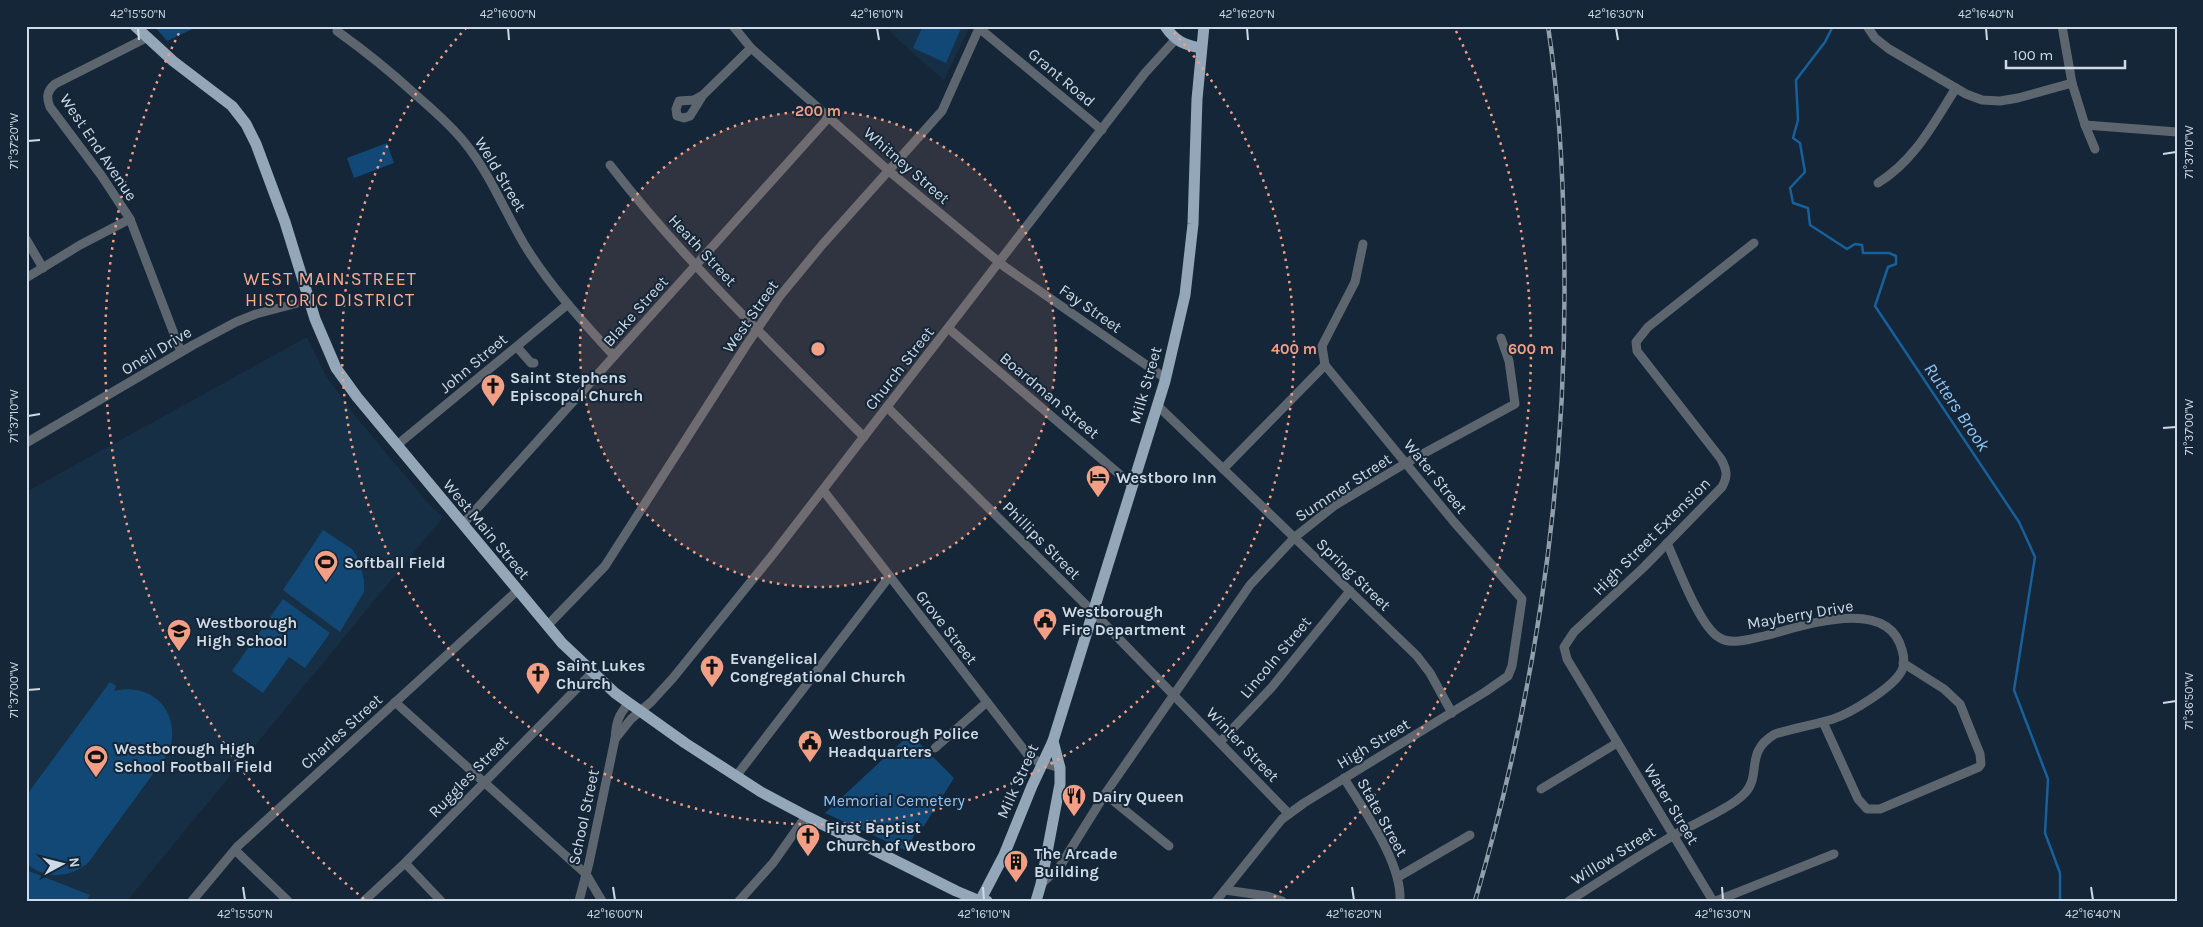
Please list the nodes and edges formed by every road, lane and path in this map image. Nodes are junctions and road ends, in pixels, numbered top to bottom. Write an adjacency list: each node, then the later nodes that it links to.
1 (135, 26): 9 (main road, West Main Street)
2 (733, 26): 11 (street, Whitney Street)
3 (1165, 26): 10 (main road)
4 (1204, 26): 12 (main road, Milk Street)
5 (1867, 26): 14 (street)
6 (2062, 26): 13 (street)
7 (980, 27): 18 (street, Grant Road); 22 (street, West Street)
8 (337, 31): 33 (street, Weld Street)
9 (146, 38): 24 (street, West End Avenue); 32 (main road, West Main Street)
10 (1175, 40): 12 (main road); 18 (street, Church Street)
11 (751, 48): 15 (street); 16 (street, Whitney Street)
12 (1201, 48): 42 (main road, Milk Street)
13 (2072, 83): 14 (street); 17 (street)
14 (1956, 88): 23 (street)
15 (703, 95)
16 (828, 117): 22 (street, Whitney Street); 29 (street, Blake Street)
17 (2085, 125): 19 (street); 20 (street)
18 (1102, 130): 28 (street, Church Street)
19 (2177, 132)
20 (2095, 149)
21 (610, 165): 29 (street, Heath Street)
22 (889, 171): 28 (street, Whitney Street); 34 (street, West Street)
23 (1878, 183)
24 (130, 219): 30 (street); 38 (street, West End Avenue)
25 (26, 239): 30 (street)
26 (1754, 243): 54 (street, High Street Extension)
27 (1363, 244): 41 (street)
28 (1000, 262): 35 (street, Church Street); 42 (street, Fay Street)
29 (695, 265): 34 (street, Heath Street); 39 (street, Blake Street)
30 (43, 268): 31 (street)
31 (26, 278)
32 (308, 300): 38 (street, Oneil Drive); 47 (main road, West Main Street)
33 (568, 304): 37 (street, John Street); 39 (street, Weld Street)
34 (758, 328): 45 (street, Heath Street); 60 (street, West Street)
35 (948, 328): 44 (street, Church Street); 50 (street, Boardman Street)
36 (1501, 338): 48 (street, Summer Street)
37 (516, 346): 40 (street); 47 (street, John Street)
38 (181, 352): 46 (street, Oneil Drive)
39 (614, 356): 52 (street, Blake Street)
40 (534, 362)
41 (1325, 364): 48 (street, Water Street); 49 (street)
42 (1165, 378): 43 (main road, Milk Street)
43 (1157, 405): 49 (street, Spring Street); 50 (main road, Milk Street)
44 (887, 407): 45 (street, Church Street); 59 (street, Phillips Street)
45 (864, 436): 51 (street, Church Street)
46 (26, 443)
47 (397, 445): 52 (main road, West Main Street)
48 (1406, 463): 53 (street, Summer Street); 58 (street, Water Street)
49 (1223, 469): 53 (street, Spring Street)
50 (1132, 485): 59 (main road, Milk Street)
51 (823, 490): 55 (street, Grove Street); 68 (street, Church Street)
52 (463, 524): 56 (main road, West Main Street)
53 (1295, 537): 57 (street, Spring Street); 64 (street, Summer Street)
54 (1667, 543): 61 (street, High Street Extension); 62 (street, Mayberry Drive)
55 (890, 577): 66 (street, Grove Street); 78 (street)
56 (518, 590): 60 (main road, West Main Street); 65 (street, Charles Street)
57 (1350, 591): 69 (street, Spring Street); 73 (street, Lincoln Street)
58 (1521, 606): 69 (street, High Street)
59 (1093, 612): 64 (street, Phillips Street); 72 (main road, Milk Street)
60 (547, 626): 63 (main road, West Main Street)
61 (1565, 645): 74 (street, Water Street)
62 (1903, 663): 70 (street); 70 (street)
63 (592, 673): 67 (main road, West Main Street); 80 (street, Ruggles Street)
64 (1174, 695): 73 (street, Winter Street); 82 (street, Summer Street)
65 (395, 702): 80 (street); 88 (street, Charles Street)
66 (987, 702): 75 (street); 76 (street, Grove Street)
67 (629, 703): 68 (main road, West Main Street); 71 (street, School Street)
68 (641, 711): 71 (street); 78 (main road, West Main Street)
69 (1452, 713): 79 (street, High Street)
70 (1823, 722): 85 (street)
71 (614, 739): 91 (street, School Street)
72 (1053, 741): 76 (main road, Milk Street); 77 (main road, Milk Street)
73 (1220, 742): 83 (street, Winter Street)
74 (1617, 742): 81 (street); 85 (street, Water Street)
75 (935, 748)
76 (1043, 764): 77 (street, Grove Street); 95 (main road, Milk Street)
77 (1060, 768): 93 (main road, Milk Street)
78 (737, 776): 84 (main road, West Main Street)
79 (1344, 778): 83 (street, High Street); 92 (street, State Street)
80 (483, 781): 90 (street, Ruggles Street); 91 (street)
81 (1541, 789)
82 (1105, 794): 87 (street); 93 (street, Summer Street)
83 (1289, 814): 94 (street, High Street)
84 (806, 816): 95 (main road, West Main Street); 103 (street)
85 (1674, 835): 108 (street, Willow Street); 109 (street, Water Street)
86 (1470, 836): 92 (street)
87 (1169, 846)
88 (235, 850): 97 (street, Charles Street); 98 (street)
89 (1834, 854): 109 (street)
90 (404, 863): 99 (street, Ruggles Street); 100 (street)
91 (586, 874): 101 (street, School Street); 102 (street)
92 (1398, 877): 107 (street, State Street)
93 (1041, 884): 96 (main road, Milk Street)
94 (1225, 890): 105 (street, High Street); 106 (street)
95 (977, 900): 104 (main road)
96 (1036, 900)
97 (192, 901)
98 (288, 901)
99 (364, 901)
100 (441, 901)
101 (579, 901)
102 (602, 901)
103 (739, 901)
104 (987, 901)
105 (1216, 901)
106 (1282, 901)
107 (1400, 901)
108 (1568, 901)
109 (1714, 901)

